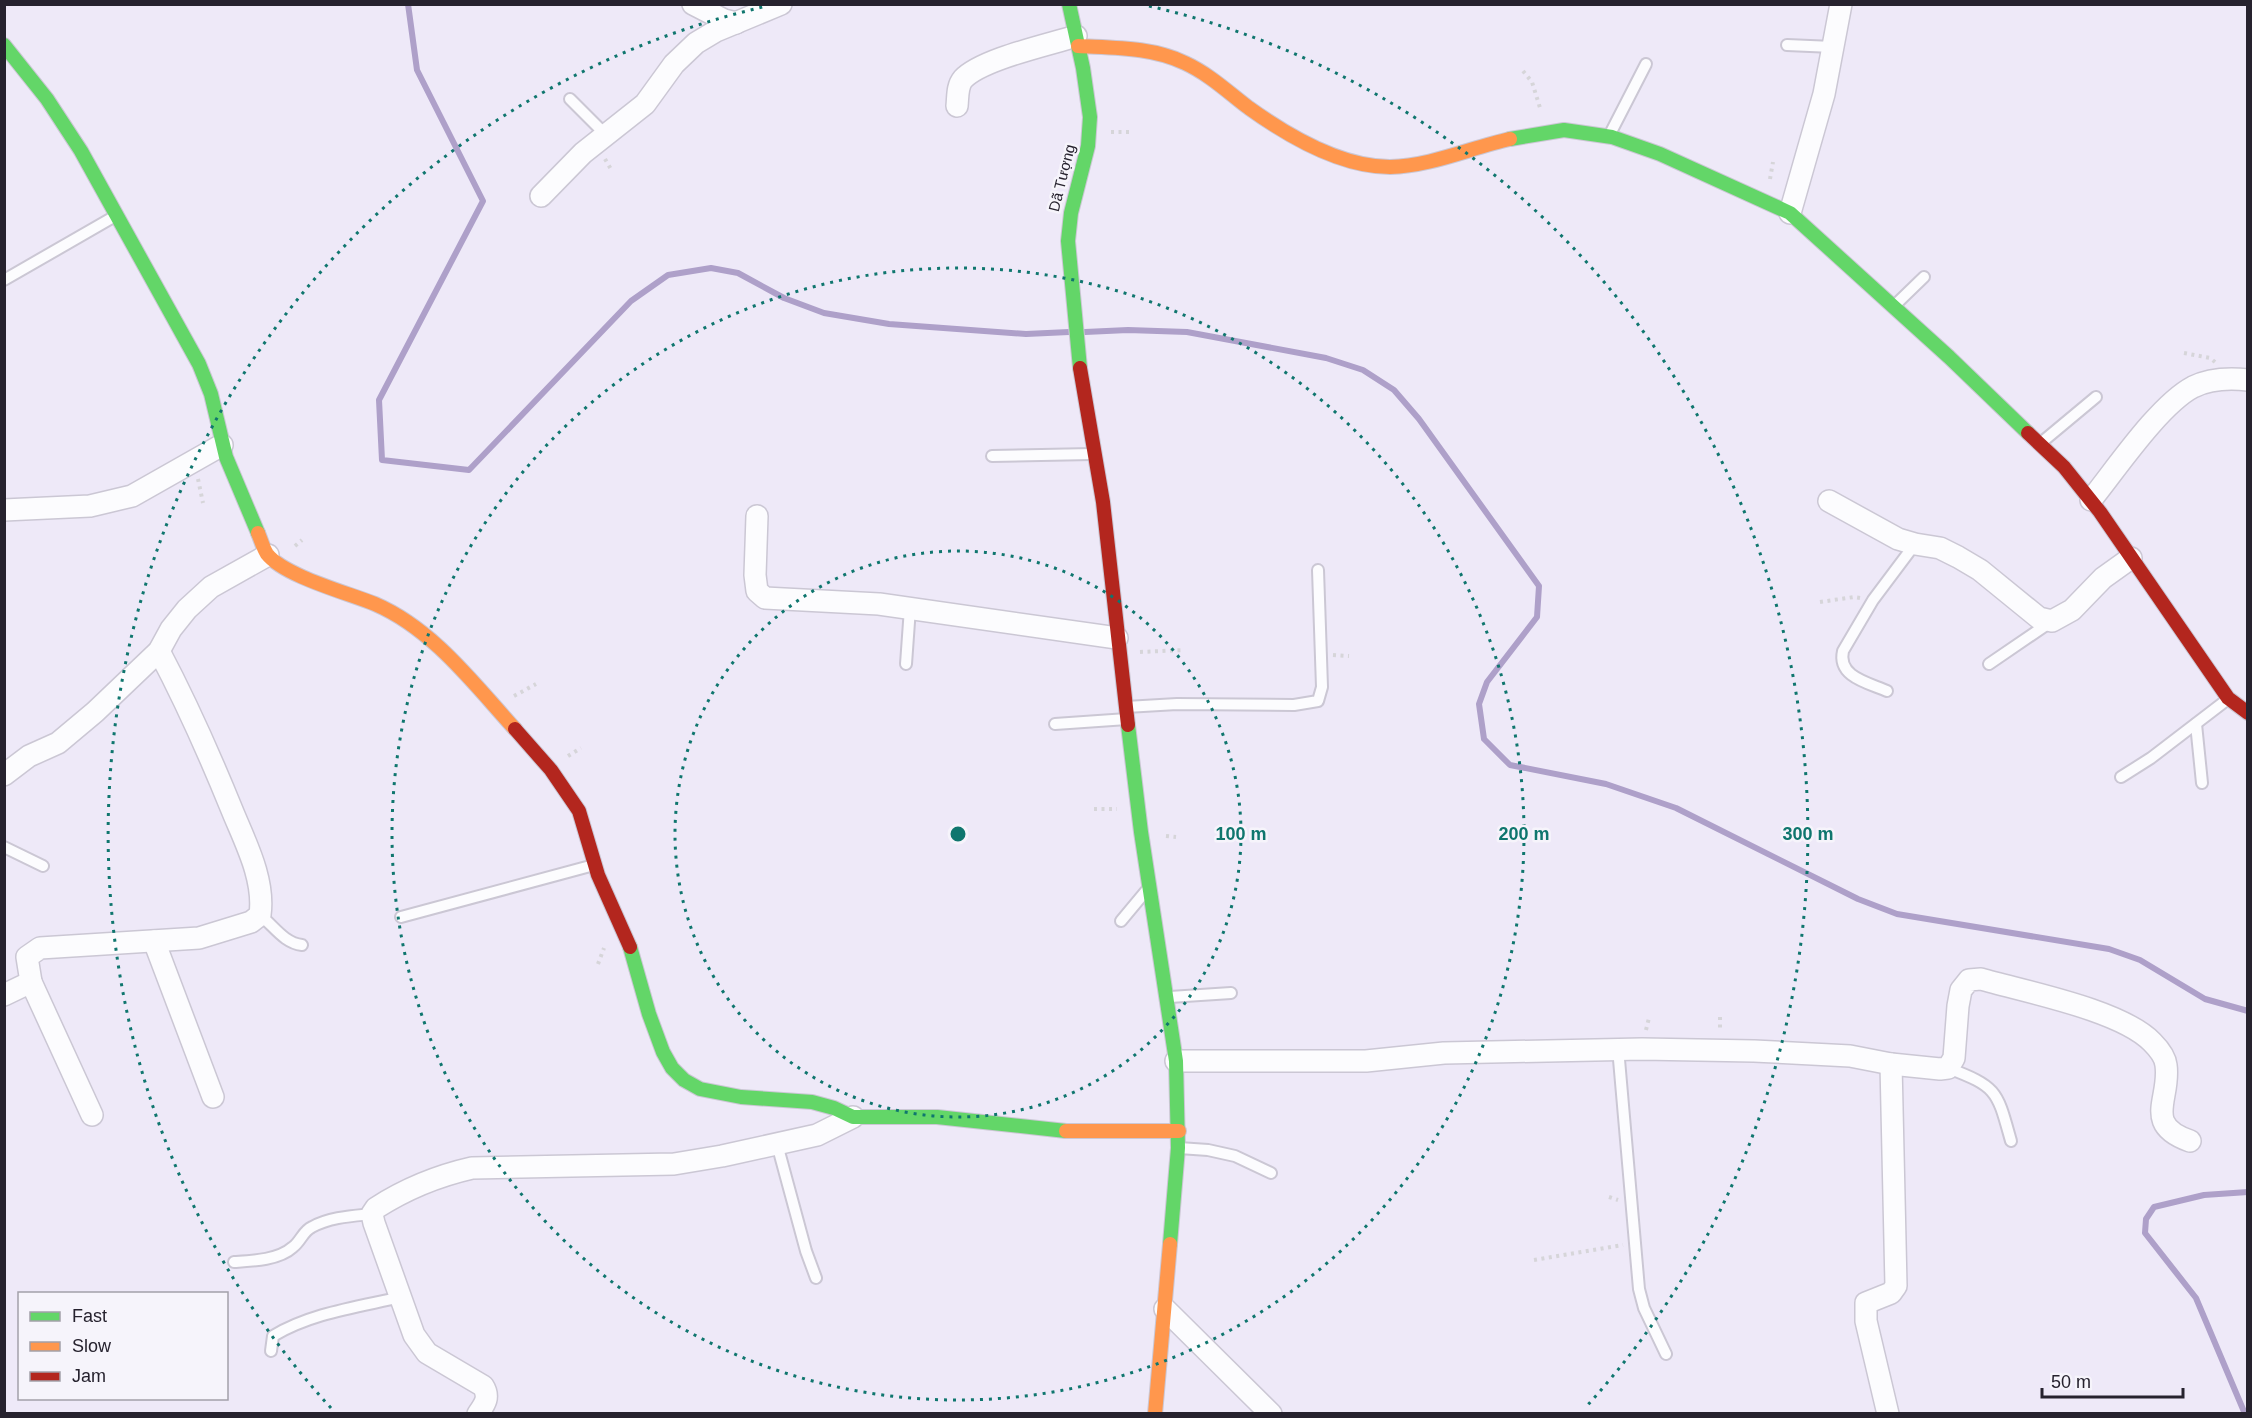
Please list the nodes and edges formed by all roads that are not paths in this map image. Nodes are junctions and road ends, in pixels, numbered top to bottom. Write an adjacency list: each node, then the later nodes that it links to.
1 (693, 4): 5 (street)
2 (781, 4): 5 (street)
3 (1069, 4): 6 (street, Dã Tượng)
4 (1841, 4): 9 (street)
5 (736, 23): 13 (street)
6 (1077, 41): 12 (street); 14 (street); 25 (street, Dã Tượng)
7 (4, 45): 17 (street)
8 (1787, 45): 9 (lane)
9 (1833, 47): 16 (street)
10 (1646, 64): 14 (lane)
11 (570, 99): 13 (lane)
12 (957, 106)
13 (606, 135): 15 (street)
14 (1609, 136): 16 (street)
15 (541, 196)
16 (1790, 213): 20 (street)
17 (117, 215): 19 (lane); 24 (street)
18 (1924, 277): 20 (lane)
19 (4, 280)
20 (1894, 306): 23 (street)
21 (2247, 380): 27 (street)
22 (2096, 397): 23 (lane)
23 (2039, 444): 27 (street)
24 (222, 445): 29 (street); 32 (street)
25 (1095, 454): 26 (lane); 37 (street, Dã Tượng)
26 (992, 456)
27 (2091, 500): 33 (street)
28 (1829, 501): 31 (street)
29 (4, 510)
30 (757, 516): 35 (street)
31 (1914, 544): 36 (street); 41 (lane)
32 (268, 555): 38 (street); 51 (street)
33 (2131, 558): 36 (street); 42 (street)
34 (1318, 570): 43 (lane)
35 (910, 609): 37 (street); 39 (lane)
36 (2052, 621): 40 (lane)
37 (1118, 646): 43 (street, Dã Tượng)
38 (159, 651): 47 (street); 54 (street)
39 (906, 664)
40 (1989, 664)
41 (1887, 691)
42 (2228, 699): 44 (street); 46 (lane)
43 (1126, 713): 45 (lane); 53 (street, Dã Tượng)
44 (2247, 713)
45 (1055, 724)
46 (2196, 724): 48 (lane); 49 (lane)
47 (4, 775)
48 (2121, 777)
49 (2202, 783)
50 (4, 847): 52 (lane)
51 (594, 865): 55 (lane); 69 (street)
52 (43, 866)
53 (1150, 886): 56 (lane); 62 (street, Dã Tượng)
54 (260, 915): 57 (street); 58 (lane)
55 (401, 917)
56 (1121, 921)
57 (154, 941): 59 (street); 67 (street)
58 (302, 945)
59 (32, 982): 61 (street); 68 (street)
60 (1231, 993): 62 (lane)
61 (4, 995)
62 (1166, 998): 64 (street, Dã Tượng)
63 (1618, 1048): 64 (street); 65 (street); 82 (lane)
64 (1176, 1061): 70 (street, Dã Tượng)
65 (1890, 1064): 66 (street); 86 (street)
66 (1948, 1068): 71 (lane); 72 (street)
67 (213, 1097)
68 (92, 1115)
69 (853, 1117): 70 (street); 73 (street)
70 (1179, 1131): 74 (street, Dã Tượng)
71 (2011, 1141)
72 (2190, 1141)
73 (777, 1144): 76 (street); 78 (lane)
74 (1178, 1148): 75 (lane); 80 (street, Dã Tượng)
75 (1271, 1173)
76 (372, 1214): 77 (lane); 79 (street)
77 (234, 1262)
78 (816, 1278)
79 (401, 1297): 81 (lane); 83 (street)
80 (1165, 1309): 84 (street, Dã Tượng); 85 (street)
81 (271, 1352)
82 (1666, 1354)
83 (478, 1413)
84 (1155, 1413)
85 (1271, 1413)
86 (1888, 1413)

